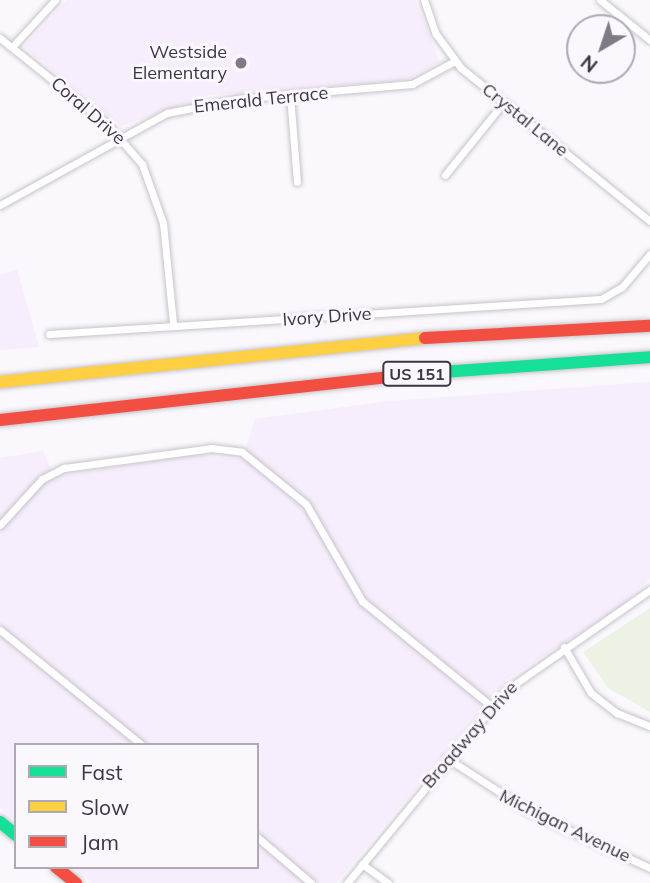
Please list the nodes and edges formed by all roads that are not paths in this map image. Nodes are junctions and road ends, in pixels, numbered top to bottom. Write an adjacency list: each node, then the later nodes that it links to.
1 (55, 0): 6 (street)
2 (424, 0): 7 (street, Crystal Lane)
3 (600, 0): 5 (street)
4 (0, 38): 6 (street, Coral Drive)
5 (650, 40)
6 (12, 47): 10 (street, Coral Drive)
7 (455, 61): 8 (street, Emerald Terrace); 9 (street, Crystal Lane)
8 (290, 95): 10 (street, Emerald Terrace); 12 (street)
9 (503, 103): 11 (street); 14 (street, Crystal Lane)
10 (119, 137): 13 (street, Emerald Terrace); 16 (street, Coral Drive)
11 (445, 175)
12 (297, 182)
13 (0, 205)
14 (650, 221)
15 (650, 254): 16 (street, Ivory Drive)
16 (173, 324): 18 (street, Ivory Drive)
17 (650, 326): 20 (main road, US 151)
18 (49, 334)
19 (650, 357): 21 (main road, US 151)
20 (0, 380)
21 (186, 398): 22 (main road, US 151); 23 (main road)
22 (0, 420)
23 (0, 430)
24 (0, 525): 28 (street)
25 (650, 590): 27 (street, Broadway Drive)
26 (0, 630): 30 (street)
27 (564, 647): 28 (street, Broadway Drive); 29 (street)
28 (491, 706): 31 (street, Broadway Drive)
29 (650, 726)
30 (140, 743)
31 (447, 758): 35 (street, Broadway Drive); 36 (street, Michigan Avenue)
32 (0, 822): 33 (main road)
33 (14, 833)
34 (259, 839): 39 (street)
35 (362, 864): 40 (street, Broadway Drive); 41 (street)
36 (650, 868)
37 (58, 869): 38 (main road)
38 (76, 883)
39 (310, 883)
40 (347, 883)
41 (388, 883)

